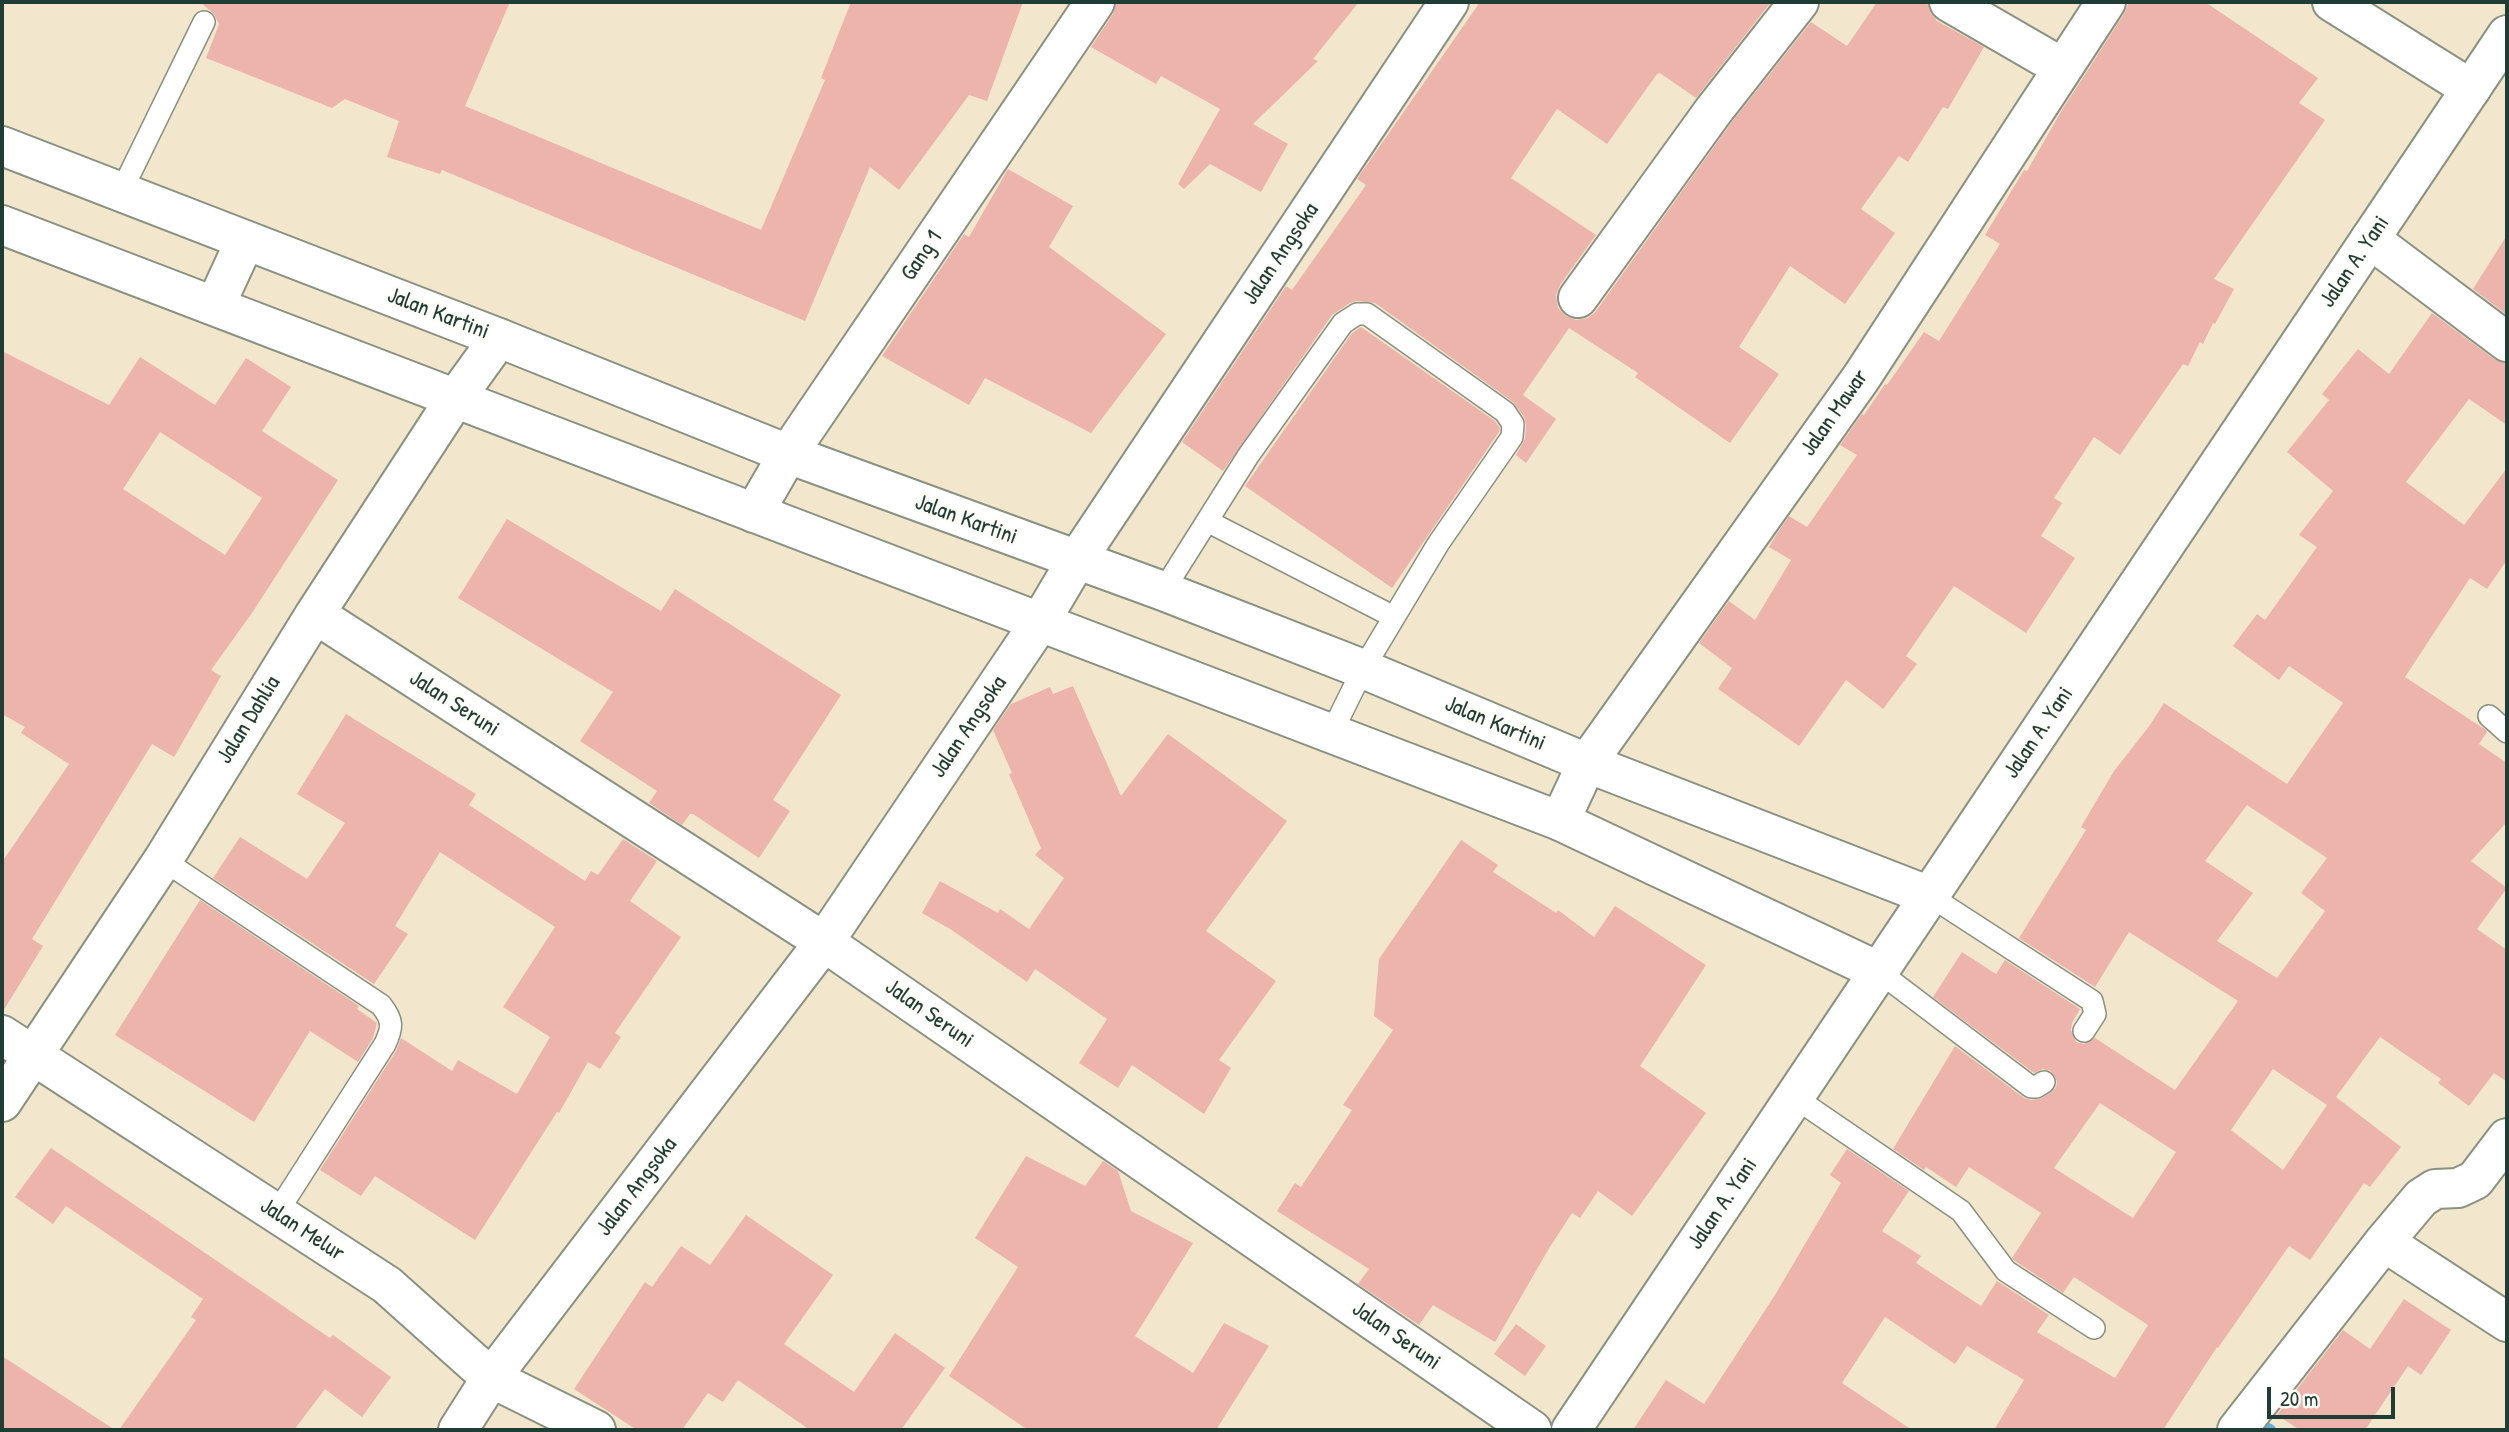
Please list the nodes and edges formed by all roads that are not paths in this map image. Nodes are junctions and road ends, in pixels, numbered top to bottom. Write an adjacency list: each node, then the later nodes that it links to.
1 (1095, 2): 20 (main road, Gang 1)
2 (1449, 2): 23 (main road, Jalan Angsoka)
3 (1799, 2): 15 (main road)
4 (1949, 2): 9 (main road)
5 (2106, 2): 9 (main road, Jalan Mawar)
6 (2332, 2): 8 (main road)
7 (204, 22): 11 (lane)
8 (2494, 63): 13 (main road, Jalan A. Yani)
9 (2063, 68): 32 (main road, Jalan Mawar)
10 (2, 146): 11 (main road, Jalan Kartini)
11 (121, 192): 14 (main road, Jalan Kartini)
12 (2, 225): 16 (main road)
13 (2370, 239): 18 (main road); 35 (main road, Jalan A. Yani)
14 (245, 241): 16 (main road); 17 (main road, Jalan Kartini)
15 (1578, 298)
16 (215, 306): 19 (main road)
17 (499, 338): 19 (main road, Jalan Dahlia); 20 (main road, Jalan Kartini)
18 (2507, 341)
19 (455, 399): 21 (main road); 25 (main road, Jalan Dahlia)
20 (788, 454): 21 (main road, Gang 1); 23 (main road, Jalan Kartini)
21 (754, 513): 27 (main road)
22 (1207, 521): 24 (lane); 26 (lane); 26 (lane)
23 (1076, 561): 24 (main road, Jalan Kartini); 27 (main road, Jalan Angsoka)
24 (1163, 591): 28 (main road, Jalan Kartini)
25 (315, 614): 34 (main road, Jalan Dahlia); 36 (main road, Jalan Seruni)
26 (1394, 617): 28 (lane)
27 (1040, 622): 31 (main road); 36 (main road, Jalan Angsoka)
28 (1363, 669): 31 (lane); 32 (main road, Jalan Kartini)
29 (2489, 716): 30 (lane)
30 (2507, 732)
31 (1331, 734): 33 (main road)
32 (1587, 763): 33 (main road, Jalan Mawar); 35 (main road, Jalan Kartini)
33 (1560, 821): 37 (main road)
34 (163, 860): 39 (main road, Jalan Dahlia); 44 (lane)
35 (1930, 896): 37 (main road, Jalan A. Yani); 38 (lane)
36 (824, 942): 48 (main road, Jalan Angsoka); 51 (main road, Jalan Seruni)
37 (1878, 971): 40 (lane); 41 (main road, Jalan A. Yani)
38 (2084, 1031)
39 (17, 1046): 42 (main road, Jalan Dahlia); 44 (main road, Jalan Melur)
40 (2044, 1082)
41 (1794, 1097): 47 (lane); 52 (main road, Jalan A. Yani)
42 (2, 1102)
43 (2507, 1138): 45 (main road)
44 (276, 1213): 48 (main road, Jalan Melur)
45 (2384, 1242): 46 (main road); 53 (main road)
46 (2507, 1322)
47 (2094, 1328)
48 (491, 1378): 49 (main road, Jalan Angsoka); 50 (main road, Jalan Melur)
49 (458, 1430)
50 (596, 1430)
51 (1532, 1430)
52 (1571, 1430)
53 (2237, 1430)

